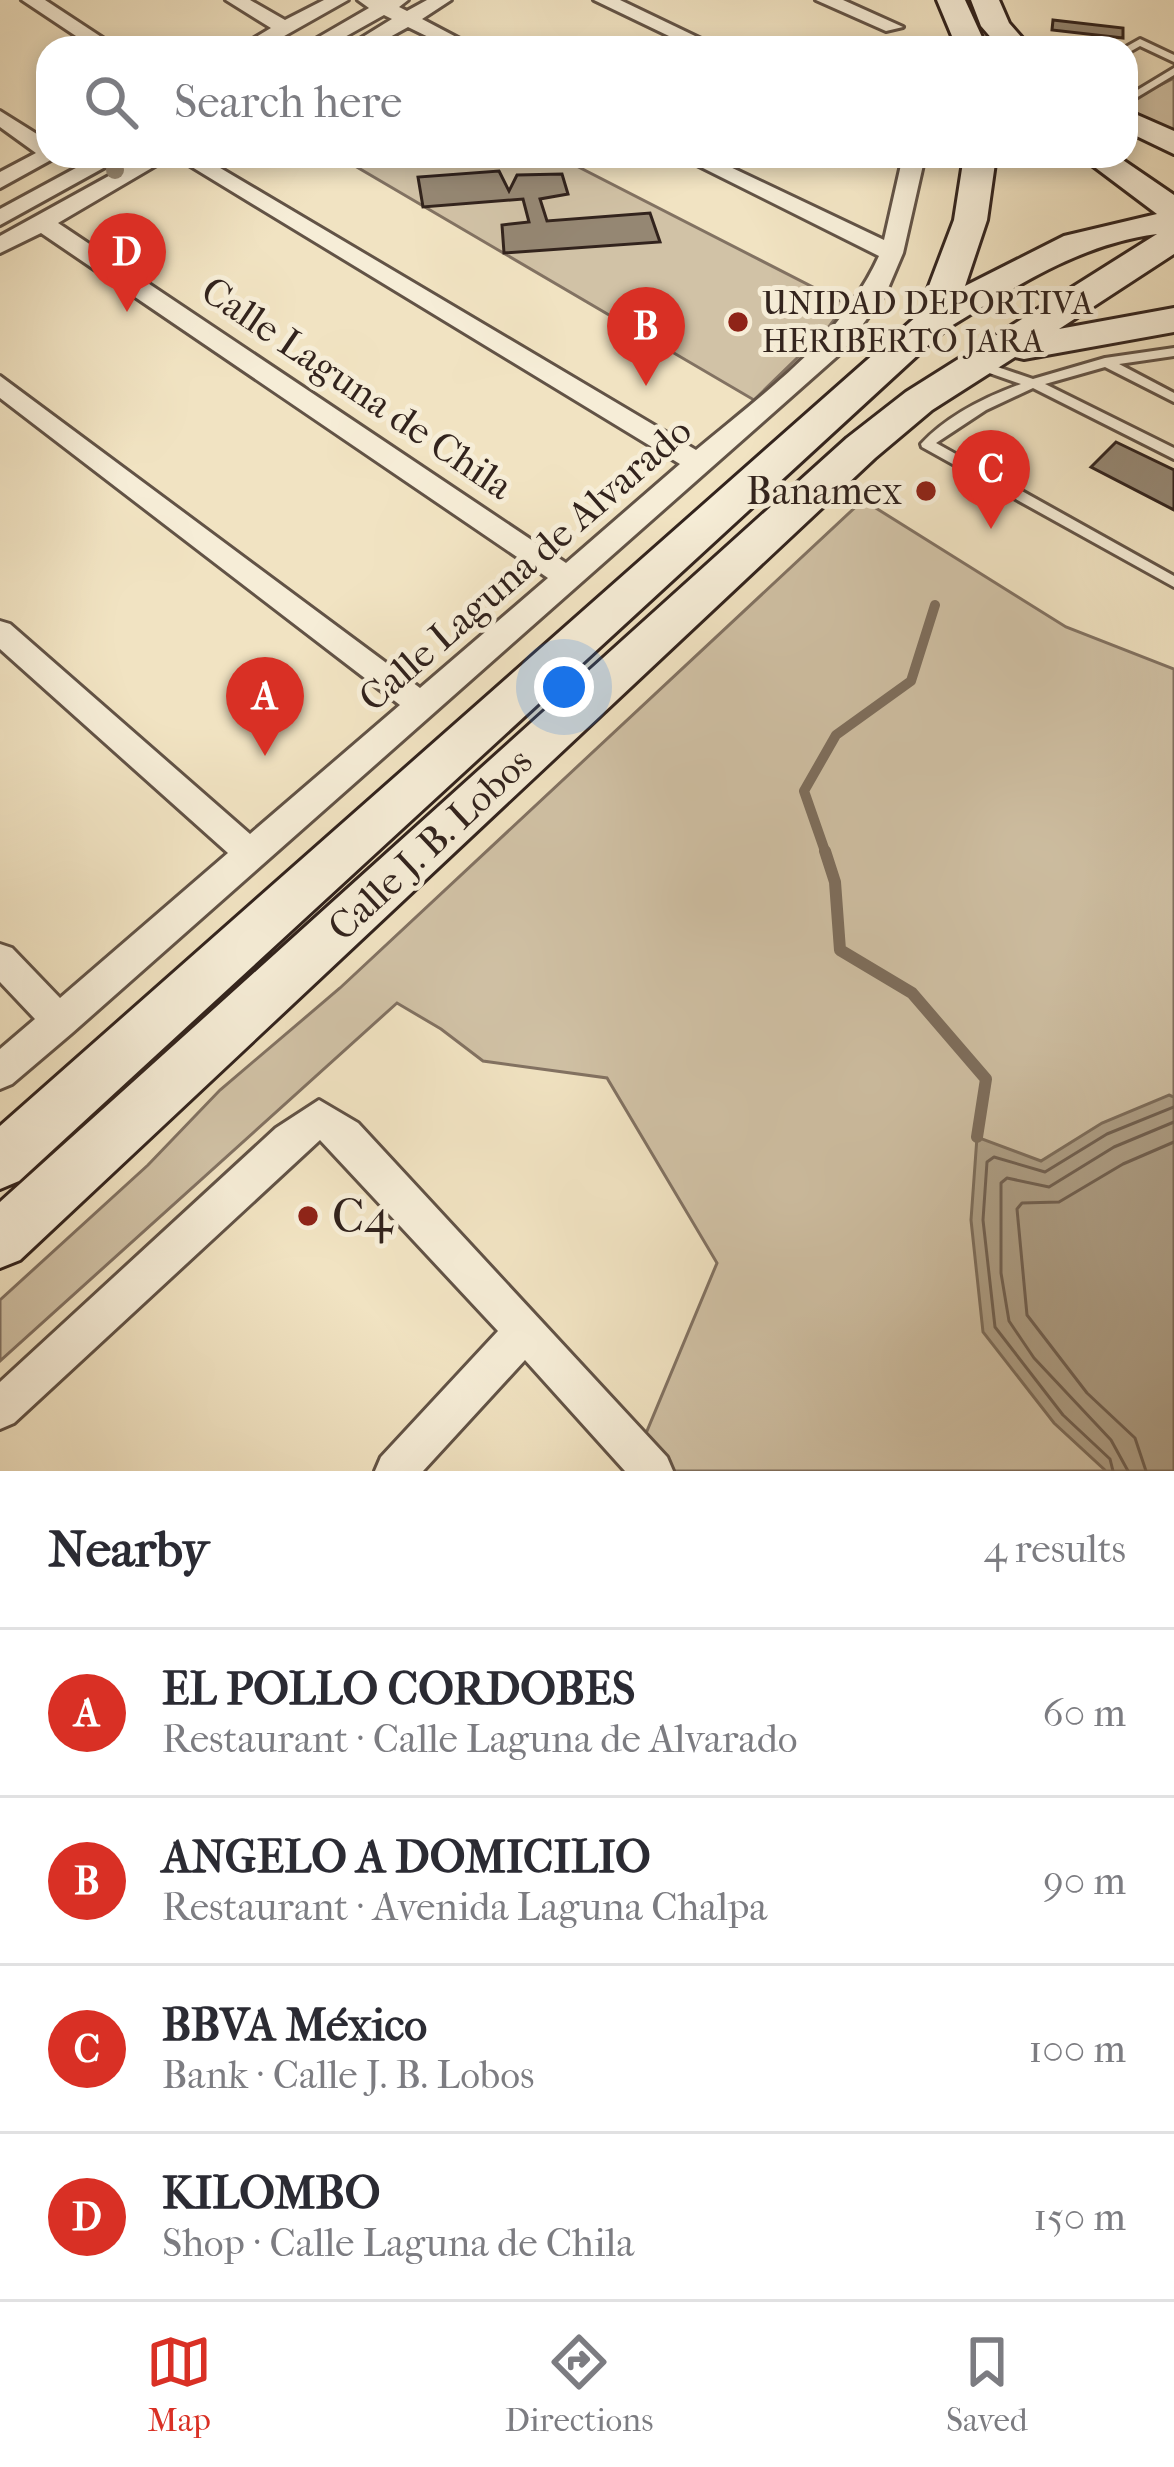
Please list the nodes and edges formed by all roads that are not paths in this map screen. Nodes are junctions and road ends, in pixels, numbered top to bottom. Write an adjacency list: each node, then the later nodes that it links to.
1 (32, 0): 12 (street)
2 (236, 0): 11 (street)
3 (338, 0): 11 (street)
4 (441, 0): 10 (street)
5 (604, 0): 17 (street)
6 (826, 0): 18 (street)
7 (890, 0): 19 (street)
8 (951, 0): 20 (main road)
9 (985, 0): 21 (main road)
10 (390, 7): 14 (street); 15 (street); 16 (street)
11 (285, 28): 13 (street)
12 (89, 36)
13 (270, 36)
14 (333, 36)
15 (365, 36)
16 (444, 36)
17 (684, 36)
18 (891, 36)
19 (895, 36)
20 (967, 36)
21 (1005, 36)
22 (1138, 43): 23 (lane)
23 (1174, 59)
24 (1174, 71): 25 (lane)
25 (1138, 94)
26 (0, 117): 28 (street)
27 (1138, 125): 29 (main road)
28 (36, 144)
29 (1174, 145)
30 (36, 160): 38 (street)
31 (92, 168): 40 (street)
32 (140, 168): 42 (street)
33 (205, 168): 55 (street)
34 (715, 168): 45 (street)
35 (911, 168): 45 (street, Calle Laguna de Alvarado)
36 (980, 168): 47 (main road)
37 (1113, 168): 39 (main road)
38 (0, 181)
39 (1174, 210)
40 (0, 218)
41 (1174, 222): 47 (main road)
42 (42, 223): 44 (street); 56 (street, Calle Laguna de Chila)
43 (1174, 239): 50 (main road)
44 (0, 246)
45 (892, 254): 55 (street, Calle Laguna de Alvarado)
46 (1174, 320): 50 (main road)
47 (934, 321): 64 (main road, Calle J. B. Lobos)
48 (1174, 352): 49 (lane)
49 (1106, 362): 51 (lane); 53 (lane)
50 (976, 364): 51 (lane); 65 (main road, Calle J. B. Lobos)
51 (1035, 384): 54 (lane); 57 (lane)
52 (0, 385): 59 (street)
53 (1174, 398)
54 (1174, 454)
55 (701, 465): 56 (street, Calle Laguna de Alvarado)
56 (568, 578): 59 (street, Calle Laguna de Alvarado)
57 (1174, 582)
58 (0, 632): 60 (street)
59 (421, 705): 60 (street, Calle Laguna de Alvarado)
60 (251, 854): 62 (street, Calle Laguna de Alvarado)
61 (0, 959): 62 (street)
62 (60, 1022): 63 (street, Calle Laguna de Alvarado)
63 (0, 1072)
64 (0, 1162)
65 (0, 1240)
66 (525, 1331): 67 (street); 68 (street); 69 (street)
67 (0, 1409)
68 (395, 1471)
69 (653, 1471)

